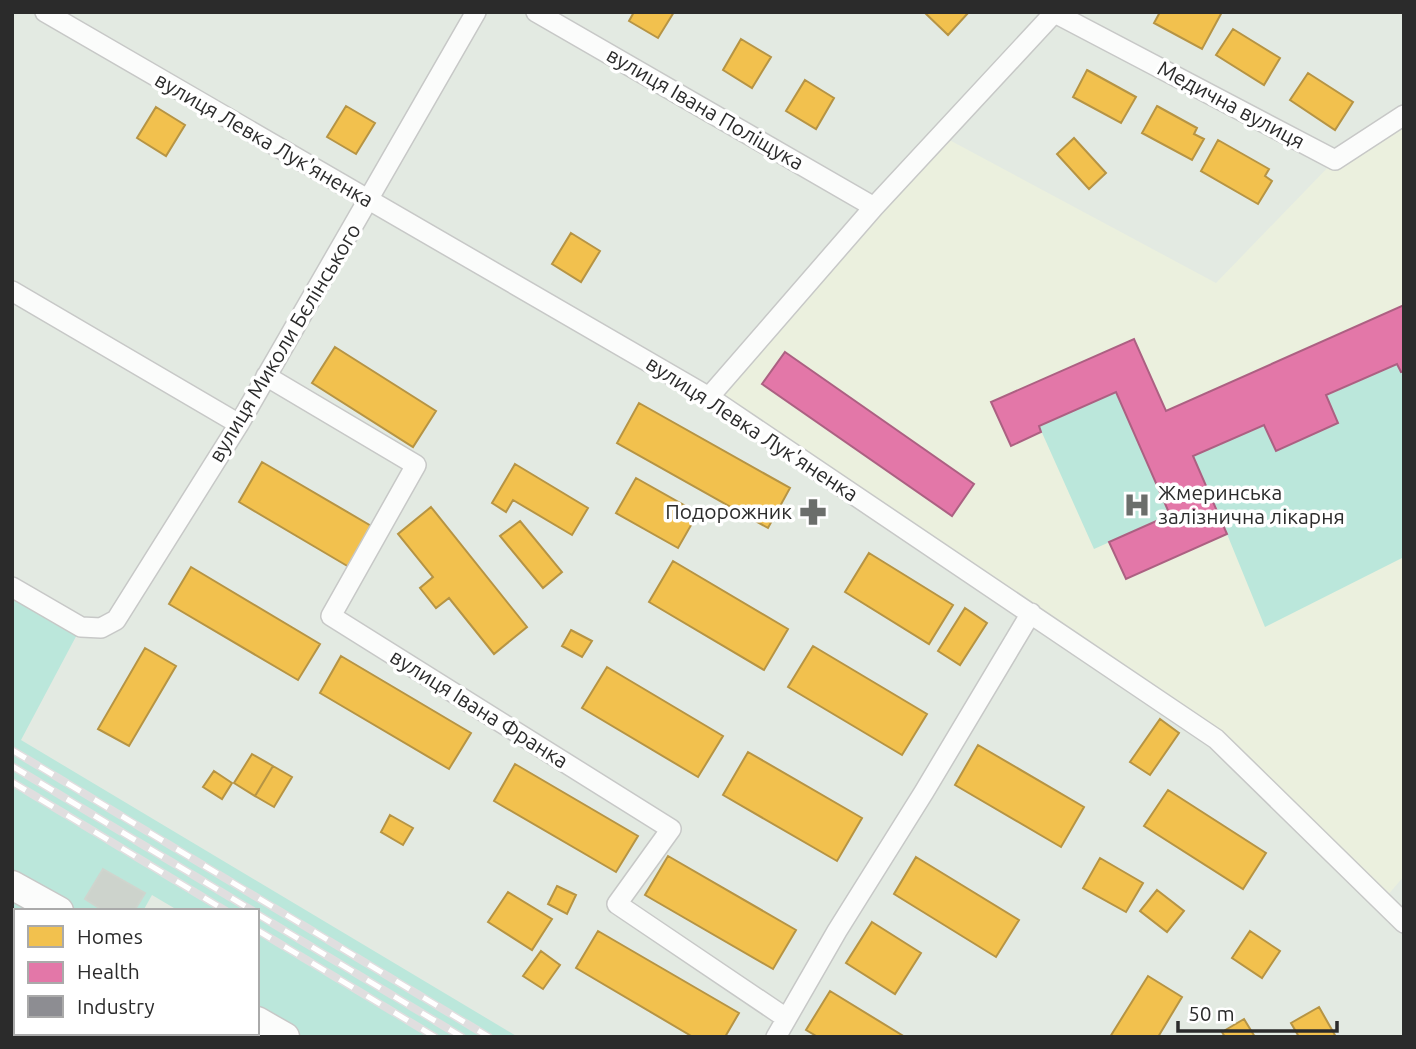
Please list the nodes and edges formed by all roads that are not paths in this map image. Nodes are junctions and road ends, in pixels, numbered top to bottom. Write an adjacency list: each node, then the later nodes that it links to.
1 (45, 12): 6 (street, вулиця Левка Лук'яненка)
2 (476, 12): 6 (street, вулиця Миколи Бєлінського)
3 (536, 12): 7 (street, вулиця Івана Поліщука)
4 (1054, 12): 5 (street, Медична вулиця); 7 (street)
5 (1404, 114)
6 (369, 201): 9 (street, вулиця Миколи Бєлінського); 10 (street, вулиця Левка Лук'яненка)
7 (874, 207): 10 (street)
8 (12, 291): 11 (street)
9 (266, 376): 11 (street, вулиця Миколи Бєлінського); 17 (street, вулиця Івана Франка)
10 (709, 397): 13 (street, вулиця Левка Лук'яненка)
11 (239, 424): 12 (street, вулиця Миколи Бєлінського)
12 (12, 587)
13 (1031, 613): 16 (street, вулиця Левка Лук'яненка); 17 (street)
14 (12, 885): 15 (main road)
15 (55, 909)
16 (1404, 923)
17 (786, 1018): 20 (street)
18 (259, 1022): 19 (main road)
19 (285, 1037)
20 (776, 1037)

